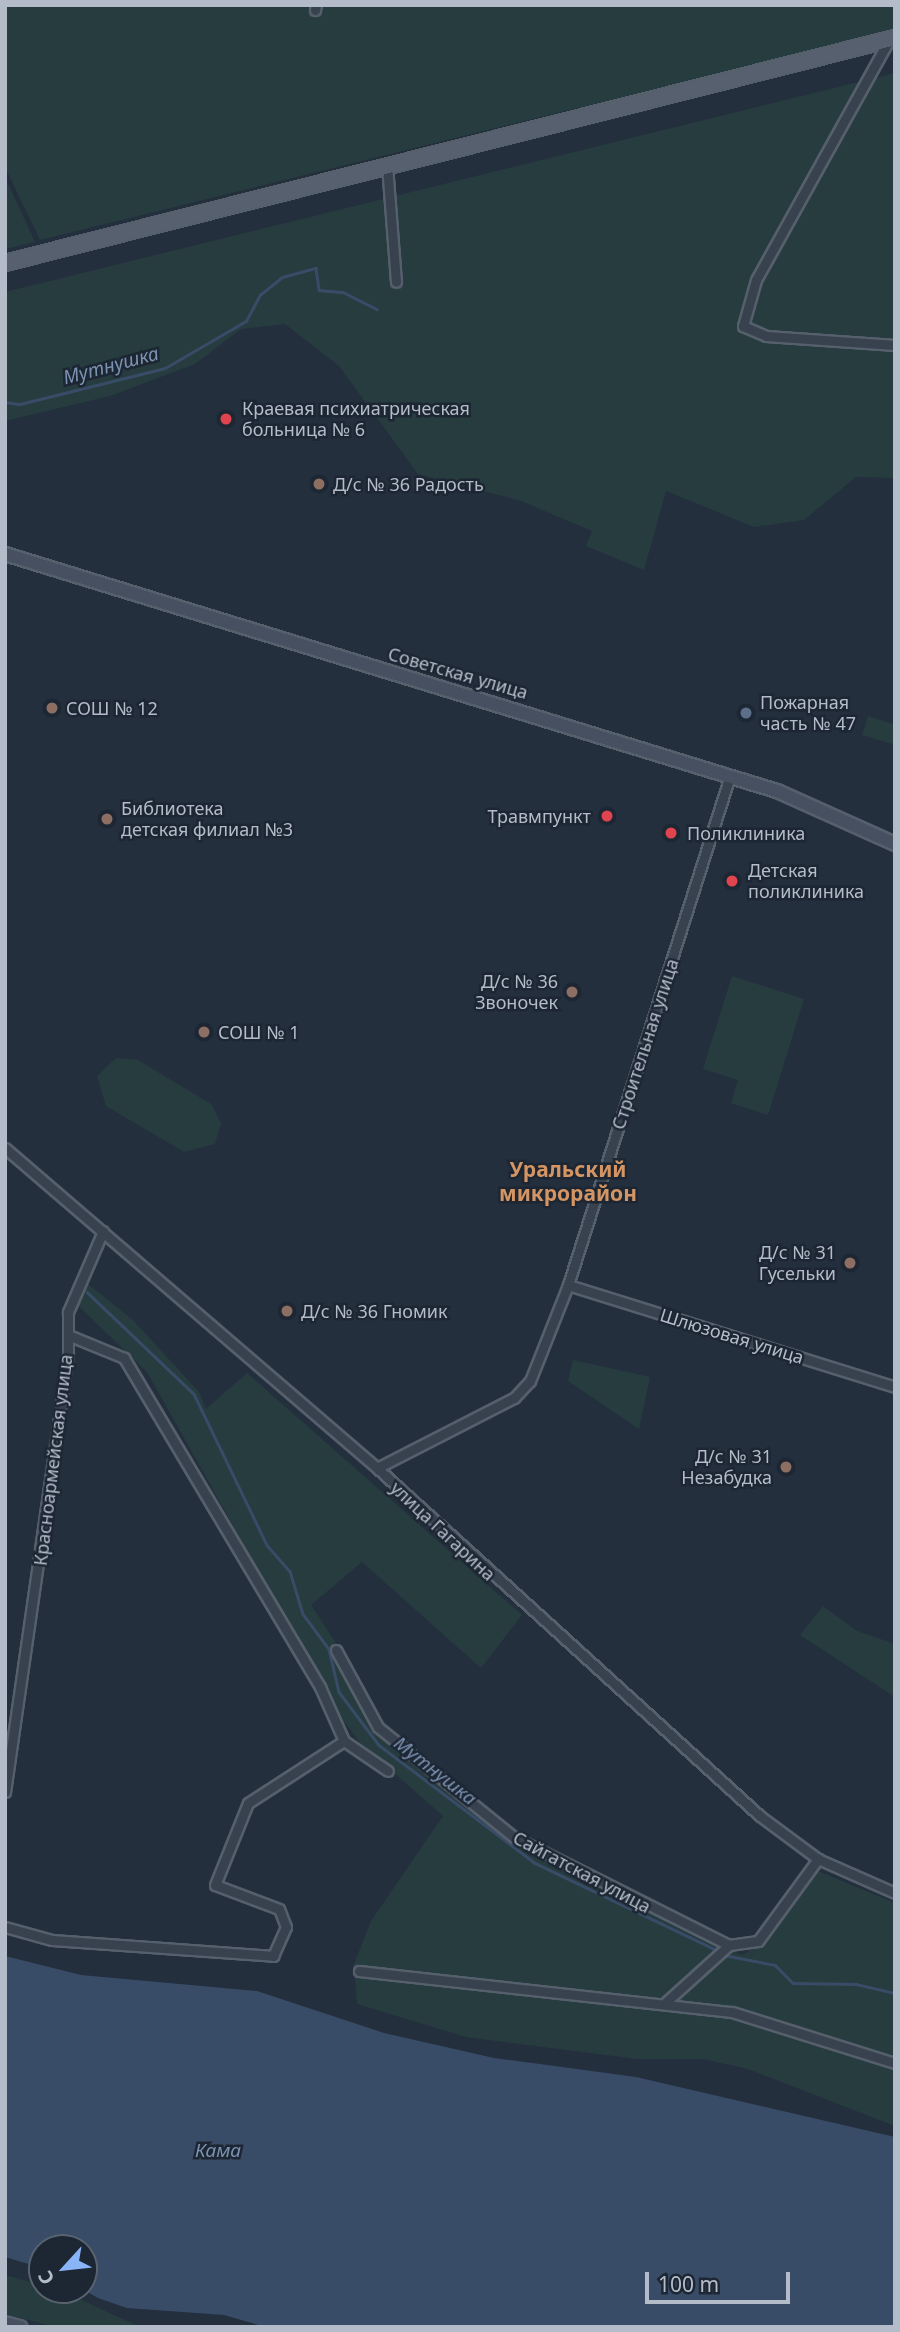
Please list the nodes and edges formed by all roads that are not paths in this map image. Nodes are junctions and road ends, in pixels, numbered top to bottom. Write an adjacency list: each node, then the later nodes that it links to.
1 (892, 39): 2 (main road); 5 (street)
2 (387, 165): 3 (main road); 4 (street)
3 (5, 263)
4 (396, 282)
5 (895, 345)
6 (5, 554): 7 (main road, Советская улица)
7 (730, 776): 8 (main road, Советская улица); 11 (street, Строительная улица)
8 (895, 844)
9 (5, 1149): 10 (street, улица Гагарина)
10 (103, 1231): 12 (street); 14 (street, улица Гагарина)
11 (568, 1285): 13 (street, Шлюзовая улица); 14 (street, Строительная улица)
12 (68, 1335): 16 (street, Красноармейская улица); 18 (street, Красноармейская улица)
13 (895, 1387)
14 (376, 1468): 19 (street, улица Гагарина)
15 (337, 1650): 22 (street, Сайгатская улица)
16 (344, 1741): 17 (street); 21 (street)
17 (388, 1771)
18 (5, 1791)
19 (818, 1859): 20 (street, улица Гагарина); 22 (street)
20 (895, 1893)
21 (5, 1927)
22 (729, 1945): 24 (street)
23 (359, 1971): 24 (street)
24 (666, 2002): 25 (street)
25 (895, 2063)
26 (5, 2323): 27 (main road)
27 (20, 2327)

